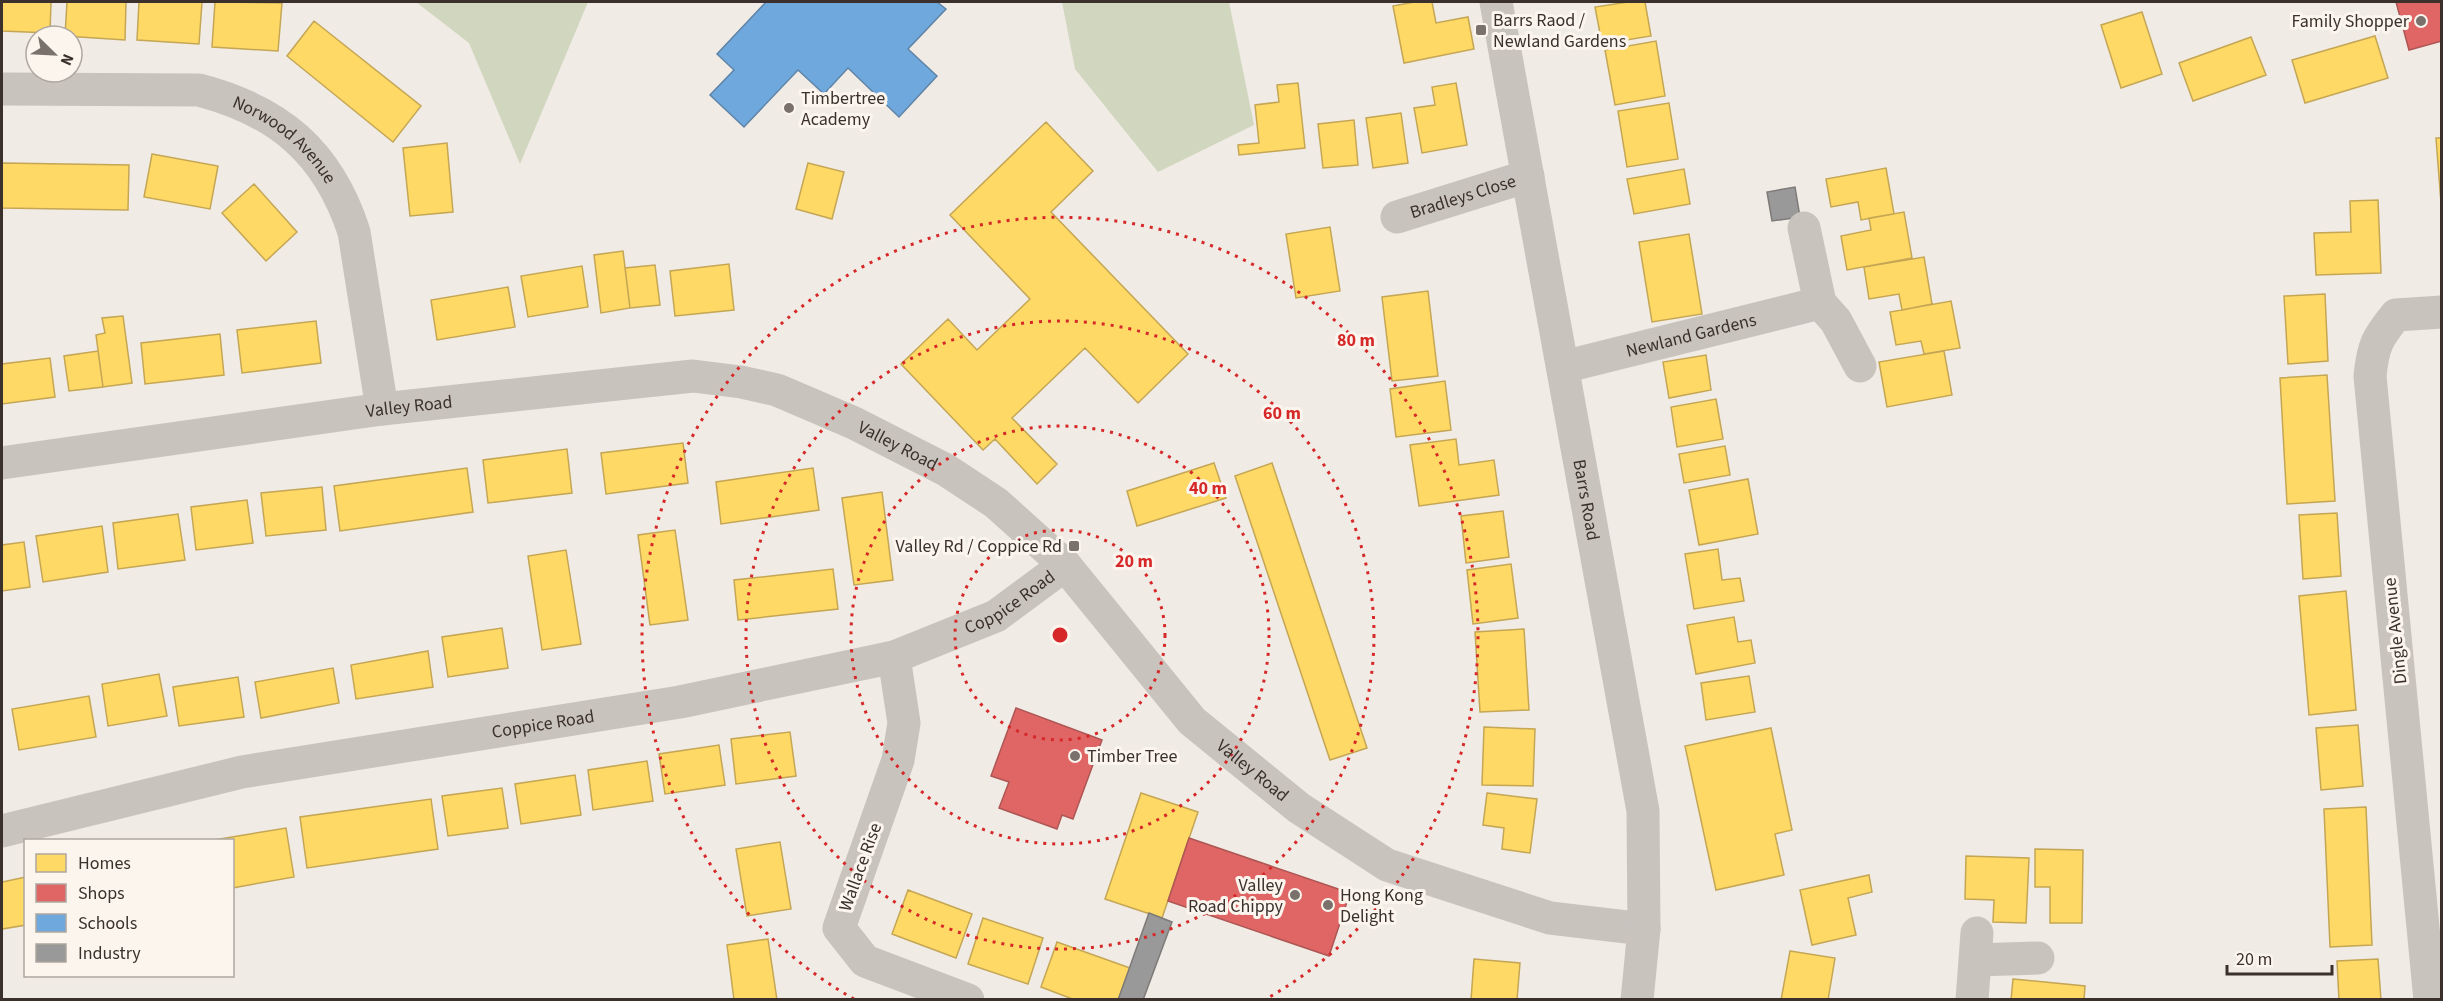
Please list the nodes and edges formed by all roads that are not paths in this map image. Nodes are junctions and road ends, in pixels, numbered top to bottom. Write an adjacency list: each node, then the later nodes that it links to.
1 (1496, 2): 3 (street, Barrs Road)
2 (2, 89): 10 (street, Norwood Avenue)
3 (1528, 176): 4 (street, Bradleys Close); 9 (street, Barrs Road)
4 (1397, 217)
5 (1804, 228): 6 (street)
6 (1820, 303): 8 (street); 9 (street, Newland Gardens)
7 (2442, 312): 20 (street, Dingle Avenue)
8 (1860, 366)
9 (1563, 367): 15 (street, Barrs Road)
10 (382, 409): 11 (street, Valley Road); 12 (street, Valley Road)
11 (2, 463)
12 (1065, 564): 13 (street, Coppice Road); 15 (street, Valley Road)
13 (894, 657): 14 (street, Coppice Road); 17 (street, Wallace Rise)
14 (2, 831)
15 (1644, 929): 18 (street, Barrs Road)
16 (2038, 958): 19 (street)
17 (968, 999)
18 (1637, 999)
19 (1972, 999)
20 (2430, 999)

